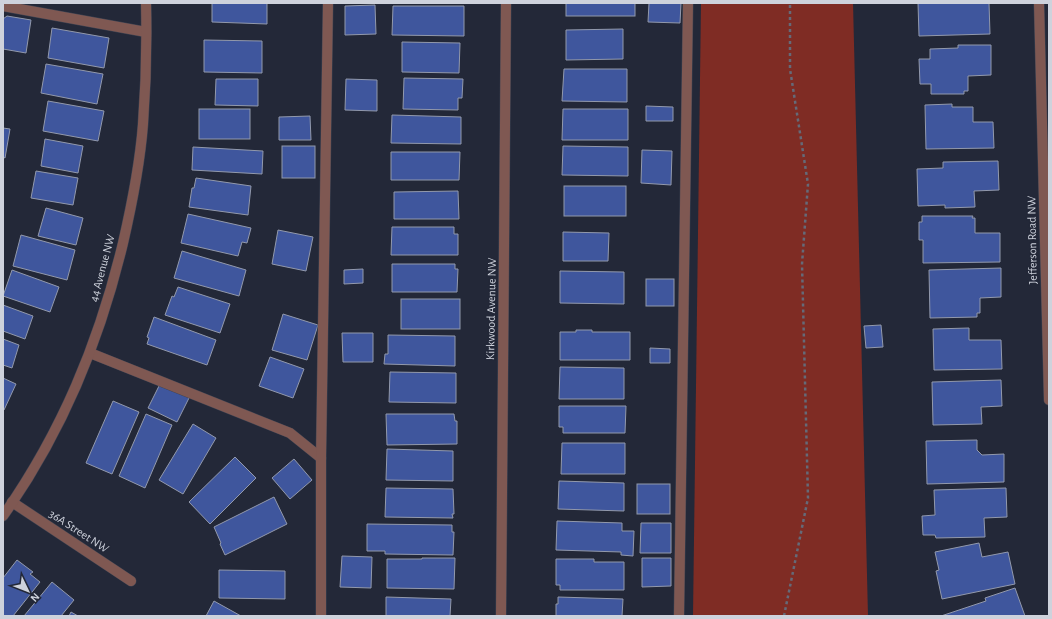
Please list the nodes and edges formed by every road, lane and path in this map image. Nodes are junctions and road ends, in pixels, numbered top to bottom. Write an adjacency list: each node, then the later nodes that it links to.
1 (146, 3): 8 (street, 44 Avenue NW)
2 (328, 3): 12 (street)
3 (506, 3): 17 (street, Kirkwood Avenue NW)
4 (688, 3): 18 (street)
5 (790, 3): 19 (path)
6 (1039, 3): 9 (street, Jefferson Road NW)
7 (3, 6): 8 (street)
8 (146, 32): 10 (street, 44 Avenue NW)
9 (1045, 79): 11 (street, Jefferson Road NW)
10 (90, 353): 12 (street); 13 (street, 44 Avenue NW)
11 (1049, 400)
12 (322, 458): 16 (street)
13 (12, 502): 14 (street, 44 Avenue NW); 15 (street, 36A Street NW)
14 (3, 516)
15 (131, 581)
16 (321, 616)
17 (501, 616)
18 (679, 616)
19 (784, 616)

